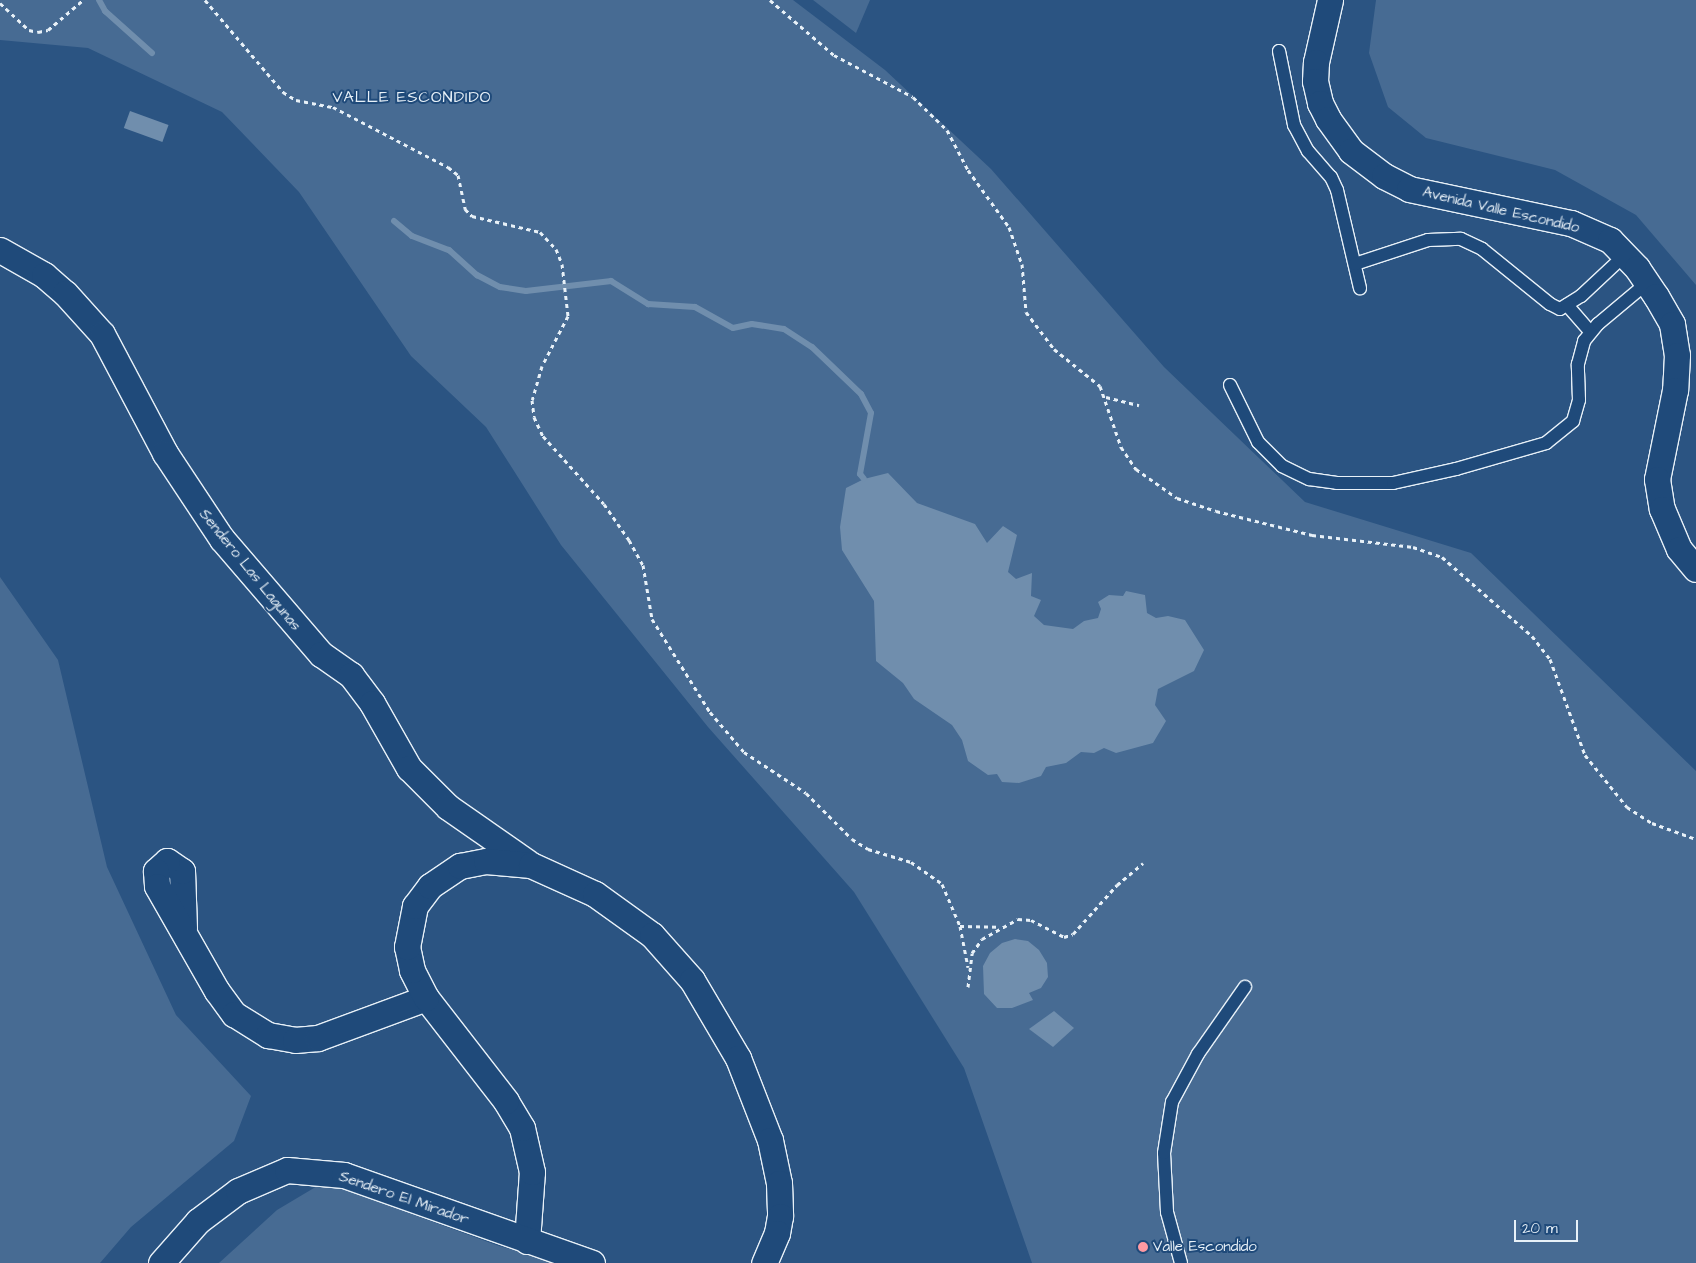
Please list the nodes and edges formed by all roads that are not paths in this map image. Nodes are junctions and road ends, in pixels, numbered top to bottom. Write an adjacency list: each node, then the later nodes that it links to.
1 (1330, 0): 4 (street, Avenida Valle Escondido)
2 (1279, 51): 5 (lane)
3 (0, 250): 12 (street, Sendero Las Lagunas)
4 (1626, 254): 6 (street, Avenida Valle Escondido); 8 (lane)
5 (1355, 264): 7 (lane); 8 (lane)
6 (1647, 283): 9 (lane); 11 (street, Avenida Valle Escondido)
7 (1360, 288)
8 (1567, 305): 9 (lane)
9 (1590, 332): 10 (lane)
10 (1230, 386)
11 (1696, 570)
12 (484, 834): 13 (street); 14 (street, Sendero Las Lagunas)
13 (473, 862): 14 (street); 17 (street)
14 (531, 864): 21 (street)
15 (184, 928): 17 (street)
16 (1245, 987): 22 (lane)
17 (426, 998): 18 (street)
18 (527, 1241): 19 (street, Sendero El Mirador); 20 (street, Sendero El Mirador)
19 (161, 1263)
20 (592, 1263)
21 (764, 1263)
22 (1181, 1263)

